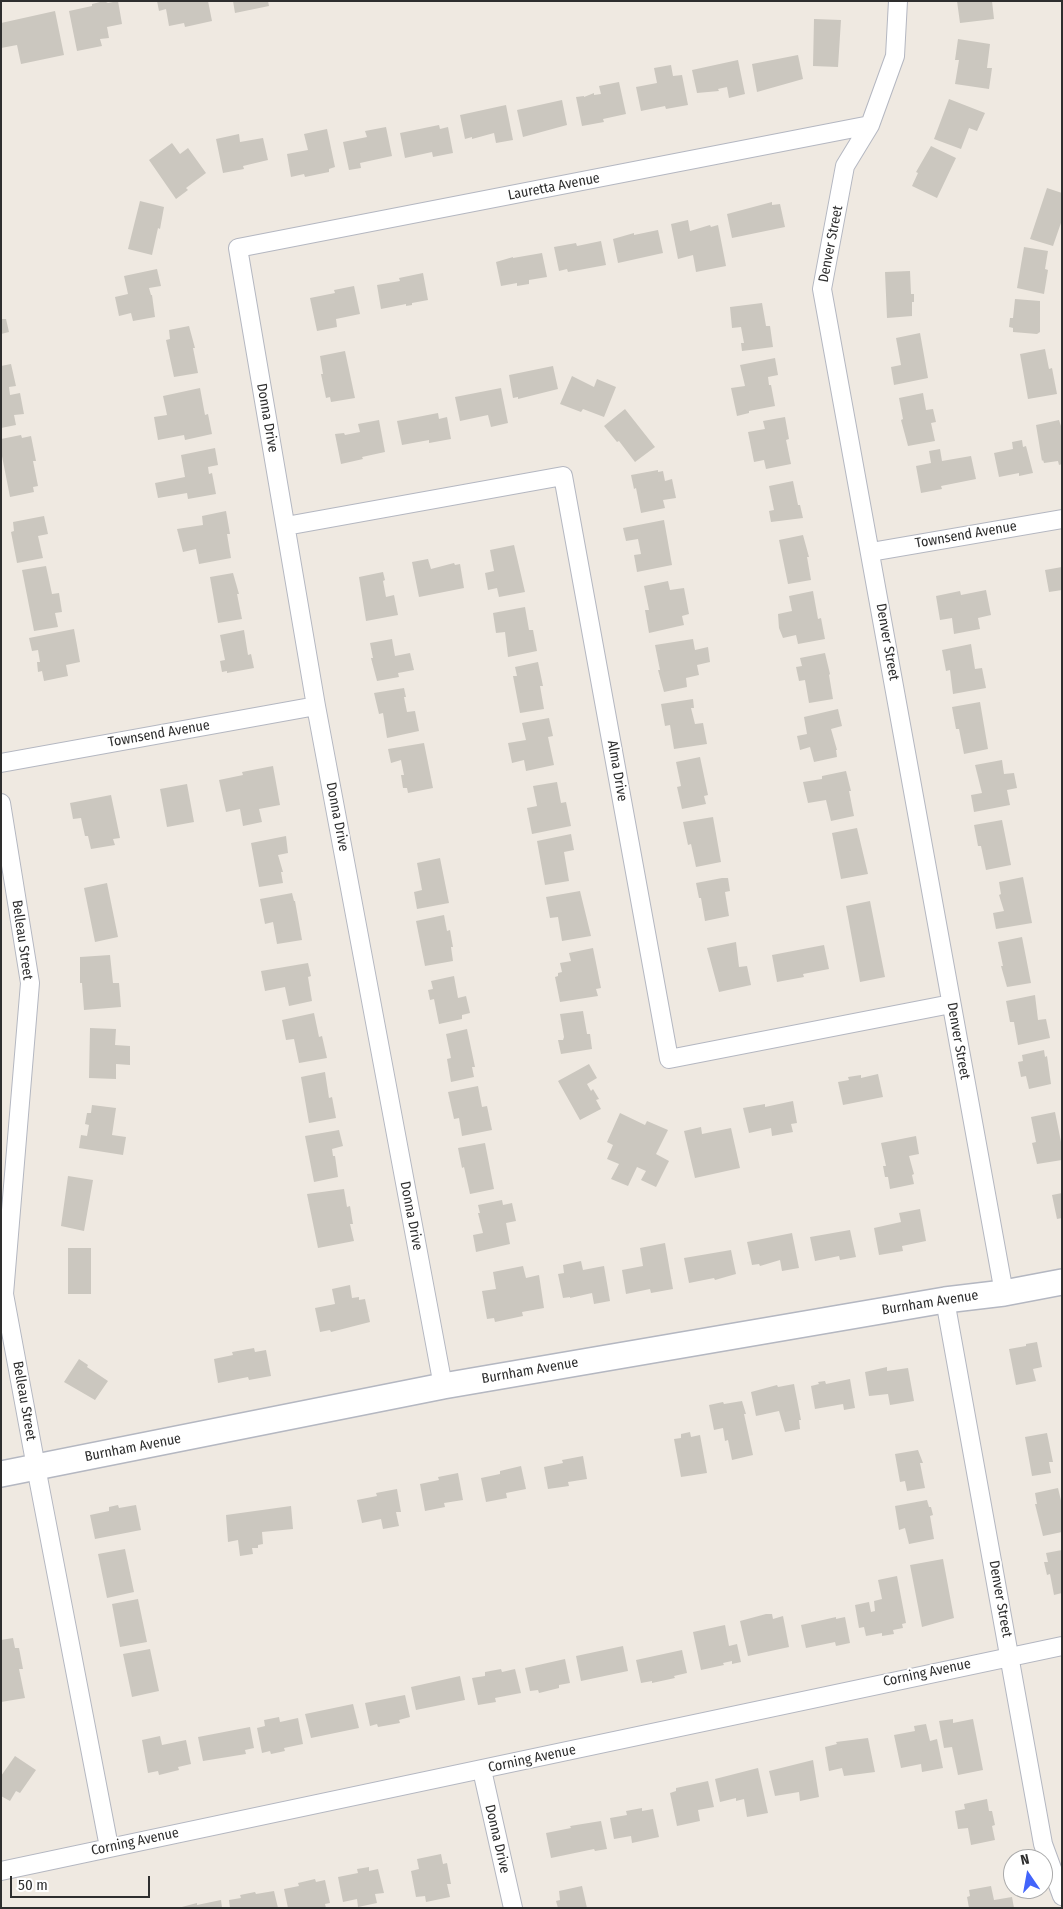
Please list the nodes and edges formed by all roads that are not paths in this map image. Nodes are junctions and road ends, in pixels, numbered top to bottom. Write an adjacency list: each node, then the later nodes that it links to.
1 (898, 1): 2 (street, Denver Street)
2 (870, 125): 3 (street, Lauretta Avenue); 6 (street, Denver Street)
3 (238, 248): 5 (street, Donna Drive)
4 (1062, 519): 6 (street, Townsend Avenue)
5 (286, 526): 7 (street, Donna Drive); 10 (street, Alma Drive)
6 (871, 552): 10 (street, Denver Street)
7 (316, 706): 8 (street, Townsend Avenue); 14 (street, Donna Drive)
8 (1, 763)
9 (1, 803): 15 (street, Belleau Street)
10 (951, 1004): 12 (street, Denver Street)
11 (1062, 1282): 12 (street, Burnham Avenue)
12 (1004, 1292): 13 (street, Burnham Avenue)
13 (945, 1300): 14 (street, Burnham Avenue); 18 (street, Denver Street)
14 (443, 1386): 15 (street, Burnham Avenue)
15 (36, 1467): 16 (street, Burnham Avenue); 20 (street, Belleau Street)
16 (1, 1474)
17 (1062, 1646): 18 (street, Corning Avenue)
18 (1010, 1656): 19 (street, Corning Avenue); 22 (street, Denver Street)
19 (482, 1770): 20 (street, Corning Avenue); 23 (street, Donna Drive)
20 (109, 1847): 21 (street, Corning Avenue)
21 (1, 1871)
22 (1062, 1896)
23 (513, 1908)

